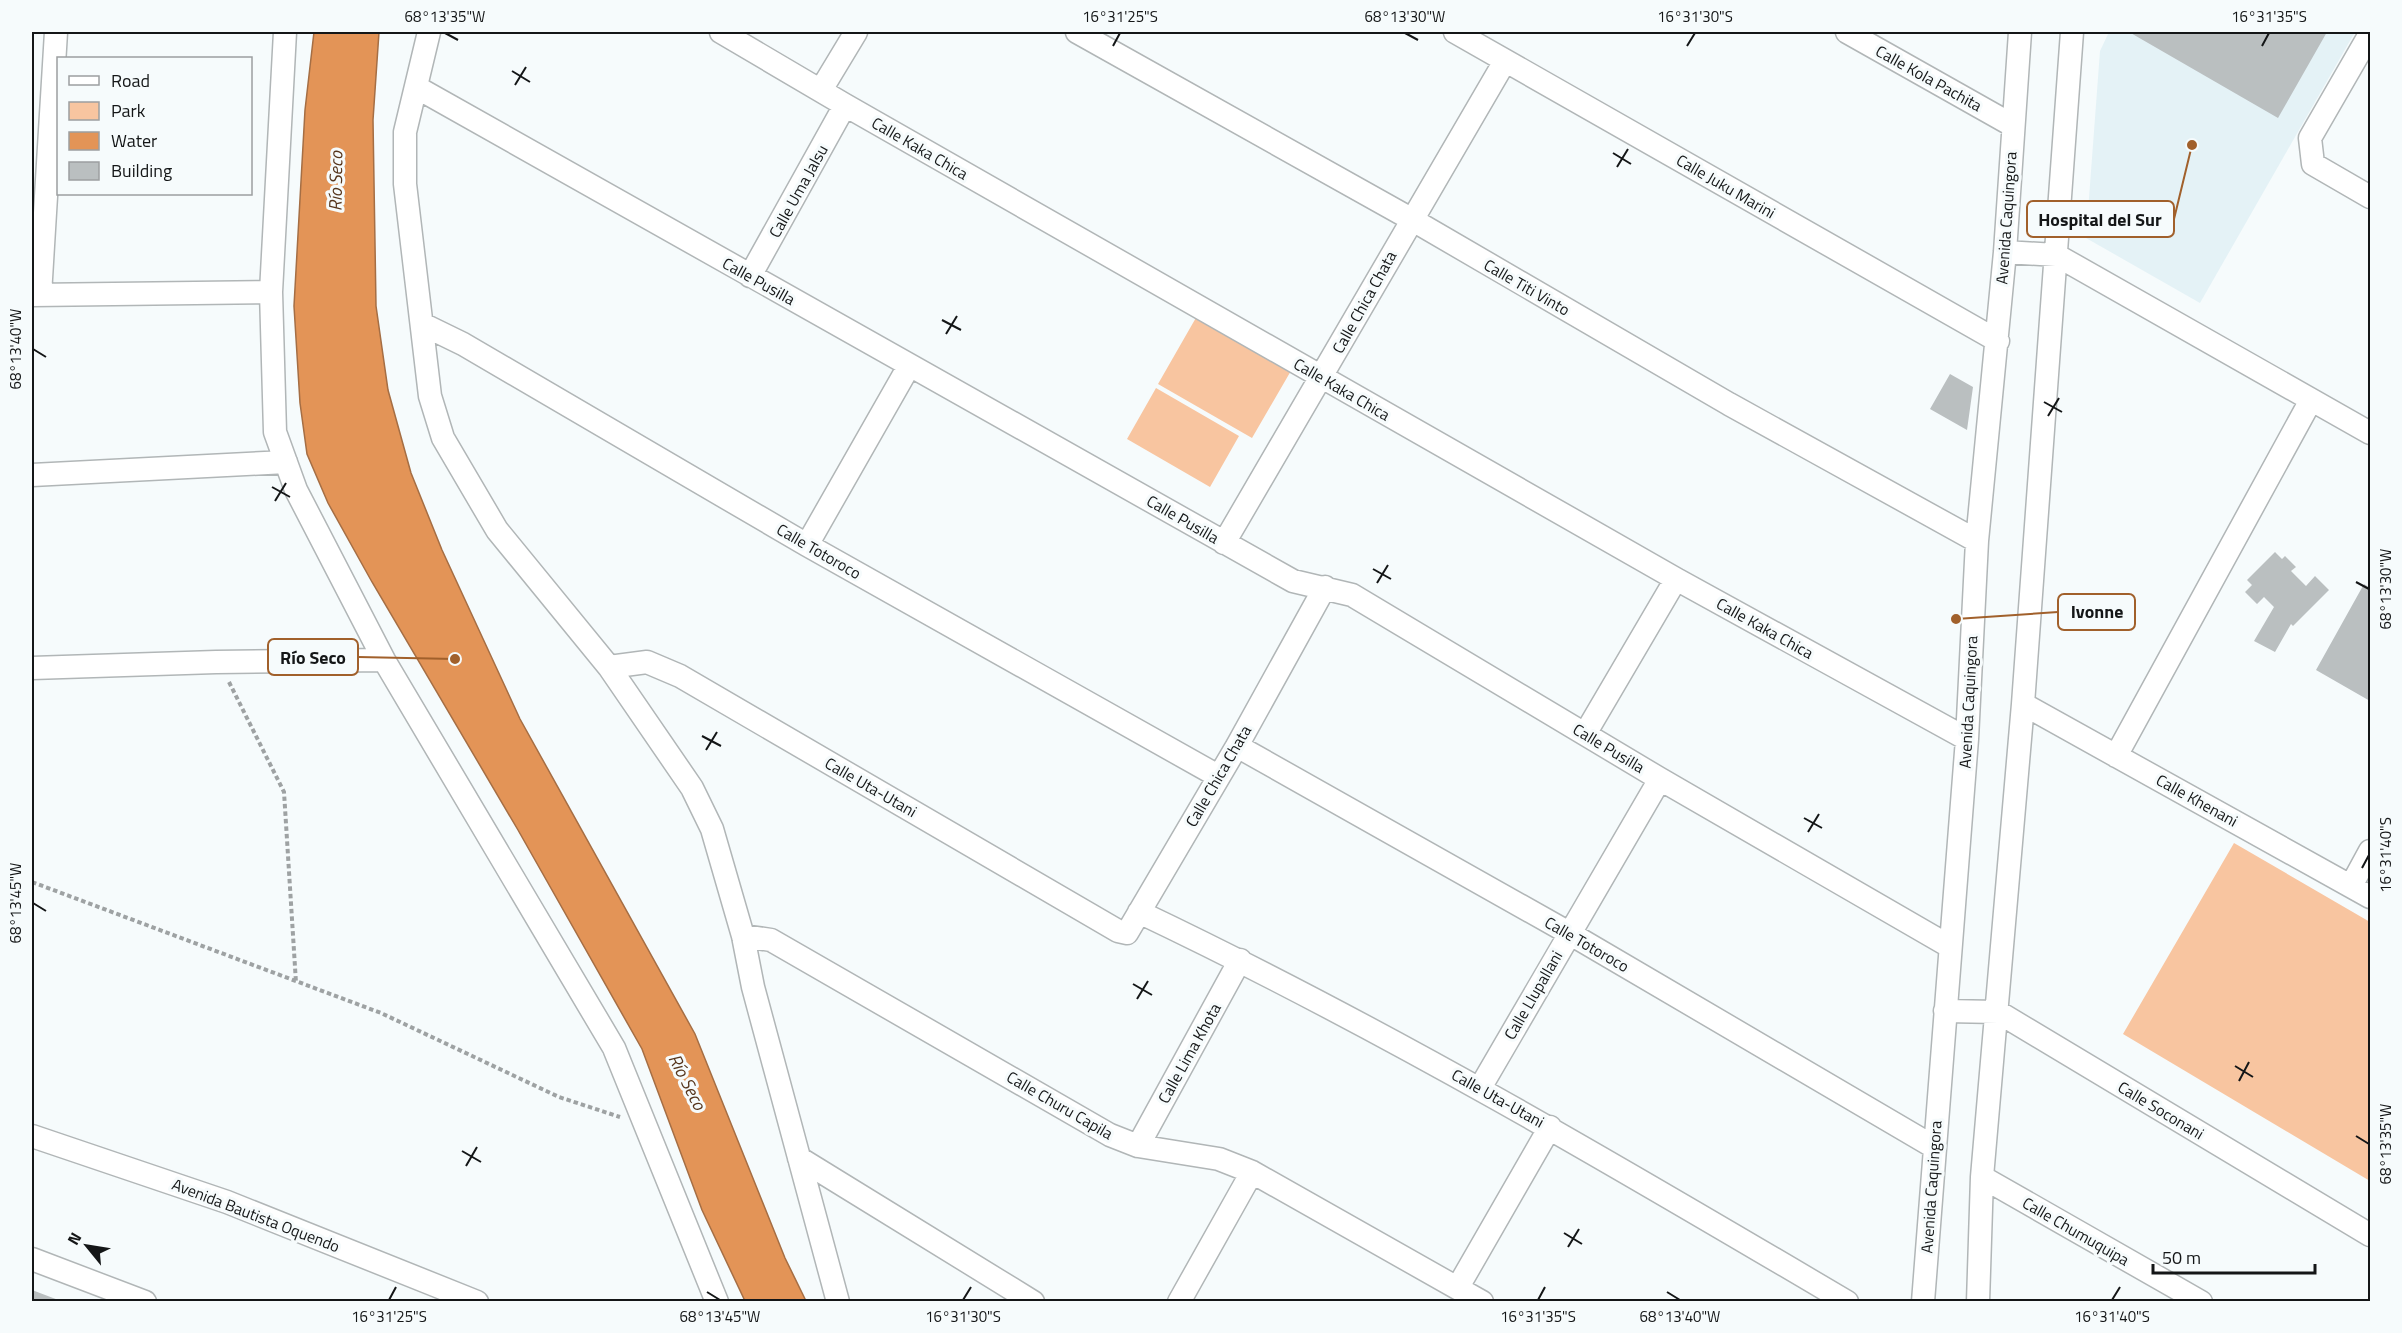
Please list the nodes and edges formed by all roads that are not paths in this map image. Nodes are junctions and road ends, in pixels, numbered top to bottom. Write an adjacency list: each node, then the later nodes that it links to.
1 (56, 32): 17 (street)
2 (285, 32): 24 (street)
3 (429, 32): 14 (street)
4 (721, 32): 15 (street, Calle Kaka Chica)
5 (856, 32): 15 (street)
6 (1077, 32): 20 (street, Calle Titi Vinto)
7 (1455, 32): 12 (street, Calle Juku Marini)
8 (1847, 32): 18 (street, Calle Kola Pachita)
9 (2019, 32): 18 (street, Avenida Caquingora)
10 (2072, 32): 22 (street)
11 (2370, 34): 19 (street)
12 (1479, 38): 13 (street, Calle Juku Marini)
13 (1504, 61): 20 (street, Calle Chica Chata); 27 (street, Calle Juku Marini)
14 (416, 87): 23 (street, Calle Pusilla); 26 (street)
15 (821, 90): 16 (street, Calle Kaka Chica)
16 (845, 105): 23 (street, Calle Uma Jalsu); 29 (street, Calle Kaka Chica)
17 (41, 107): 25 (street)
18 (2012, 125): 21 (street, Avenida Caquingora)
19 (2370, 197)
20 (1411, 219): 29 (street, Calle Chica Chata); 34 (street, Calle Titi Vinto)
21 (2005, 252): 22 (street); 27 (street, Avenida Caquingora)
22 (2056, 255): 30 (street); 42 (street)
23 (750, 276): 28 (street, Calle Pusilla)
24 (271, 292): 25 (street); 32 (street)
25 (36, 295)
26 (422, 324): 36 (street, Calle Totoroco); 41 (street)
27 (1998, 341): 34 (street, Avenida Caquingora)
28 (909, 366): 35 (street, Calle Pusilla); 36 (street)
29 (1322, 377): 35 (street, Calle Chica Chata); 37 (street, Calle Kaka Chica)
30 (2311, 400): 31 (street); 46 (street)
31 (2370, 433)
32 (286, 462): 33 (street); 39 (street)
33 (32, 475)
34 (1977, 541): 44 (street, Avenida Caquingora)
35 (1224, 543): 38 (street, Calle Pusilla)
36 (807, 545): 47 (street, Calle Totoroco)
37 (1676, 579): 43 (street); 44 (street, Calle Kaka Chica)
38 (1325, 587): 43 (street, Calle Pusilla); 45 (street, Calle Chica Chata)
39 (384, 660): 40 (street); 72 (street)
40 (32, 668)
41 (609, 668): 52 (street, Calle Uta-Utani); 54 (street)
42 (2023, 704): 46 (street, Calle Khenani); 58 (street)
43 (1585, 734): 48 (street, Calle Pusilla)
44 (1967, 739): 55 (street, Avenida Caquingora)
45 (1237, 746): 47 (street, Calle Chica Chata); 53 (street, Calle Totoroco)
46 (2116, 756): 50 (street, Calle Khenani)
47 (1218, 776): 51 (street, Calle Chica Chata)
48 (1660, 779): 53 (street, Calle Llupallani); 55 (street, Calle Pusilla)
49 (2370, 851): 50 (street)
50 (2361, 891)
51 (1139, 912): 52 (street, Calle Chica Chata); 56 (street, Calle Uta-Utani)
52 (1126, 933)
53 (1569, 933): 59 (street, Calle Llupallani); 63 (street, Calle Totoroco)
54 (743, 936): 62 (street, Calle Churu Capila); 64 (street)
55 (1949, 946): 57 (street, Avenida Caquingora)
56 (1240, 960): 59 (street, Calle Uta-Utani); 62 (street, Calle Lima Khota)
57 (1945, 1011): 58 (street, Calle Soconani); 63 (street, Avenida Caquingora)
58 (1998, 1012): 66 (street); 67 (street, Calle Soconani)
59 (1480, 1088): 60 (street, Calle Uta-Utani)
60 (1550, 1127): 69 (street); 77 (street, Calle Uta-Utani)
61 (32, 1136): 71 (street, Avenida Bautista Oquendo)
62 (1138, 1146): 65 (street, Calle Churu Capila)
63 (1934, 1147): 78 (street, Avenida Caquingora)
64 (799, 1158): 73 (street); 74 (street)
65 (1252, 1172): 69 (street, Calle Churu Capila); 75 (street)
66 (1982, 1177): 79 (street); 80 (street, Calle Chumuquipa)
67 (2370, 1235)
68 (32, 1259): 70 (street)
69 (1458, 1287): 76 (street, Calle Churu Capila)
70 (141, 1301)
71 (477, 1302)
72 (717, 1302)
73 (838, 1302)
74 (1033, 1302)
75 (1179, 1302)
76 (1482, 1302)
77 (1847, 1302)
78 (1923, 1302)
79 (1978, 1302)
80 (2201, 1302)

